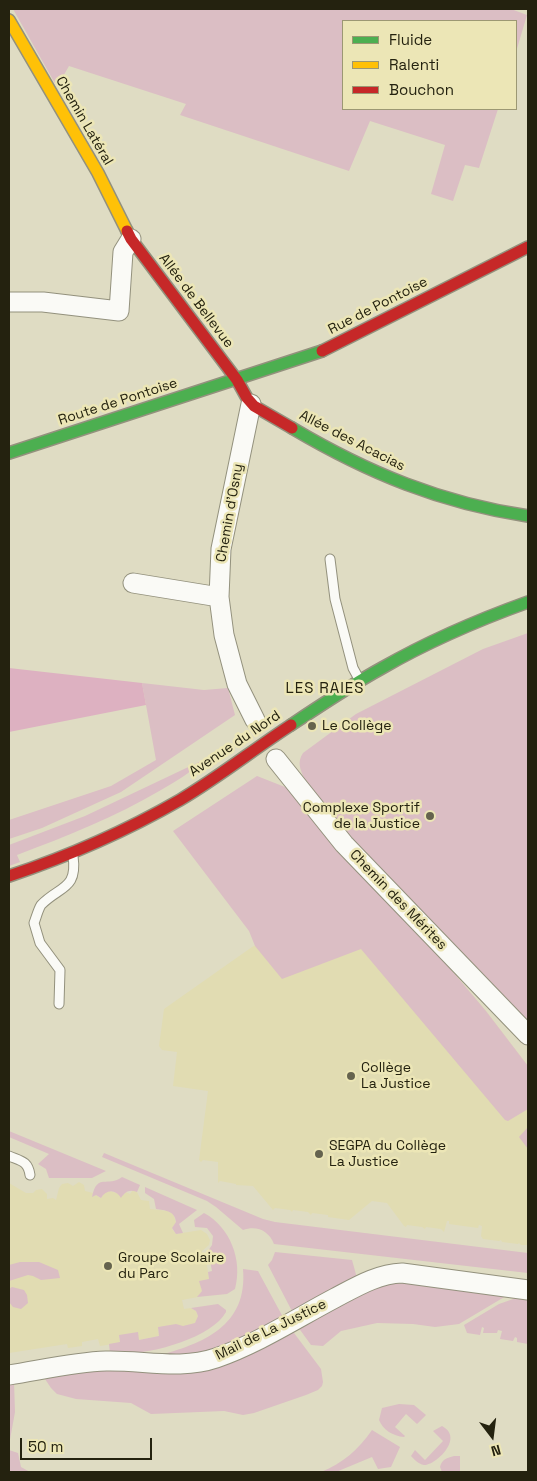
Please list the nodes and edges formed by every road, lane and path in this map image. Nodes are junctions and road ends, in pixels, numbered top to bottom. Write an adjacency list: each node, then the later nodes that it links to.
1 (9, 20): 2 (street, Chemin Latéral)
2 (131, 239): 4 (street); 5 (street, Allée de Bellevue)
3 (528, 248): 5 (street, Rue de Pontoise)
4 (9, 302)
5 (237, 380): 6 (street, Allée des Acacias); 7 (street, Route de Pontoise)
6 (251, 404): 8 (street, Allée des Acacias); 11 (street, Chemin d'Osny)
7 (9, 453)
8 (528, 516)
9 (330, 559): 13 (lane)
10 (133, 583): 11 (street)
11 (219, 597): 14 (street, Chemin d'Osny)
12 (528, 602): 13 (street, Avenue du Nord)
13 (360, 680): 16 (street, Avenue du Nord)
14 (252, 715)
15 (276, 760): 19 (street, Chemin des Mérites)
16 (72, 853): 17 (street, Avenue du Nord); 18 (lane)
17 (9, 876)
18 (59, 1004)
19 (528, 1035)
20 (9, 1156): 21 (lane)
21 (30, 1175)
22 (528, 1290): 23 (street, Mail de La Justice)
23 (9, 1375)

